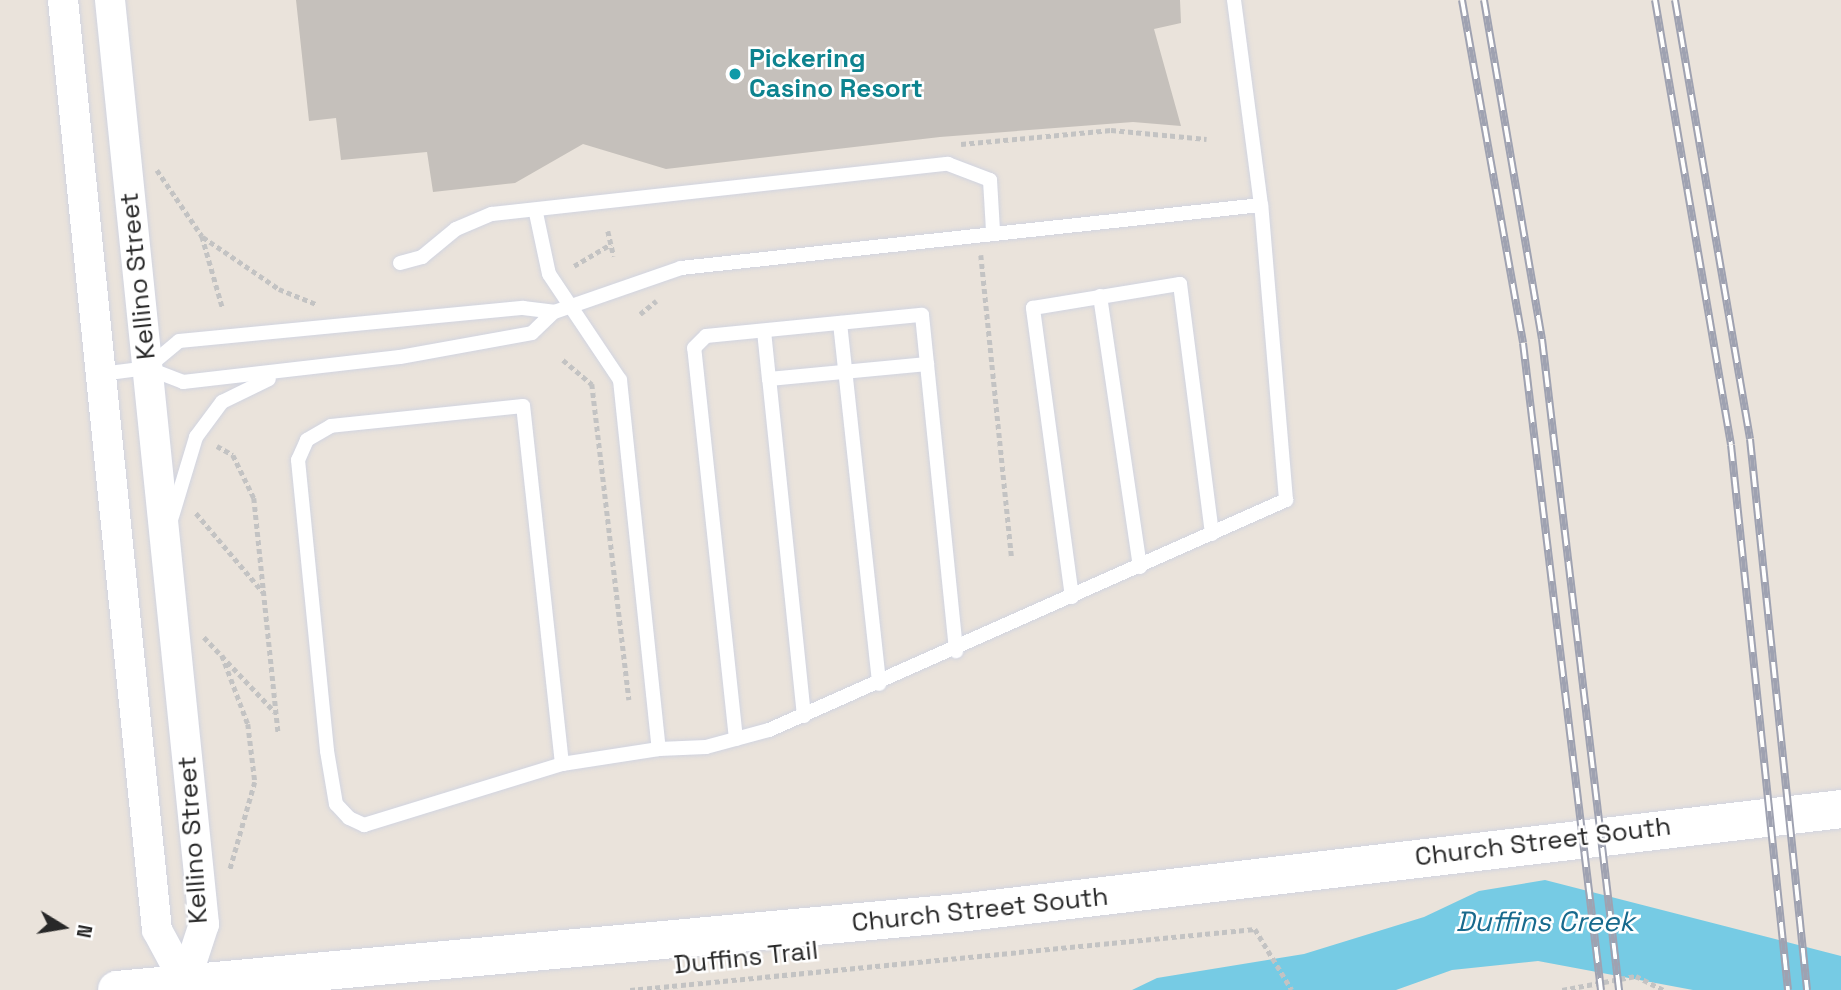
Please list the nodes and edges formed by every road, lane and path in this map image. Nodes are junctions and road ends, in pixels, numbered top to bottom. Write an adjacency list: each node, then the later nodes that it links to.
1 (63, 0): 26 (street, Kellino Street)
2 (110, 0): 23 (street, Kellino Street)
3 (1234, 0): 5 (lane)
4 (150, 159): 9 (path)
5 (1261, 205): 7 (lane); 30 (lane)
6 (536, 213): 7 (lane); 13 (lane); 18 (lane)
7 (993, 230): 18 (lane)
8 (608, 231): 10 (path)
9 (202, 236): 16 (path); 17 (path)
10 (611, 244): 12 (path); 14 (path)
11 (981, 254): 32 (path)
12 (614, 256)
13 (400, 263)
14 (574, 266)
15 (1100, 296): 30 (lane); 33 (lane); 35 (lane)
16 (316, 304)
17 (223, 309)
18 (560, 310): 23 (lane); 24 (lane); 45 (lane)
19 (840, 323): 20 (lane); 22 (lane); 25 (lane)
20 (764, 331): 27 (lane); 44 (lane)
21 (564, 360): 40 (path)
22 (927, 364): 25 (lane); 37 (lane)
23 (147, 368): 24 (lane); 26 (lane); 31 (street, Kellino Street)
24 (298, 371): 31 (lane)
25 (844, 372): 27 (lane); 39 (lane)
26 (101, 374): 49 (street, Kellino Street)
27 (769, 379): 42 (lane)
28 (217, 446): 34 (path)
29 (193, 509): 34 (path)
30 (1212, 534): 33 (lane)
31 (165, 540): 49 (street, Kellino Street)
32 (1012, 559)
33 (1140, 566): 35 (lane)
34 (264, 592): 41 (path)
35 (1072, 597): 37 (lane)
36 (198, 630): 38 (path)
37 (956, 651): 39 (lane)
38 (222, 655): 41 (path); 48 (path)
39 (879, 684): 42 (lane)
40 (629, 703)
41 (276, 712): 43 (path)
42 (804, 716): 44 (lane)
43 (278, 732)
44 (736, 739): 45 (lane)
45 (659, 749): 46 (lane)
46 (562, 764): 46 (lane)
47 (1840, 809): 49 (main road, Church Street South)
48 (225, 884)
49 (186, 986): 50 (main road, Church Street South)
50 (117, 990)
51 (630, 990): 52 (path, Duffins Trail)
52 (1292, 990)
53 (1562, 990): 54 (path)
54 (1664, 990)

